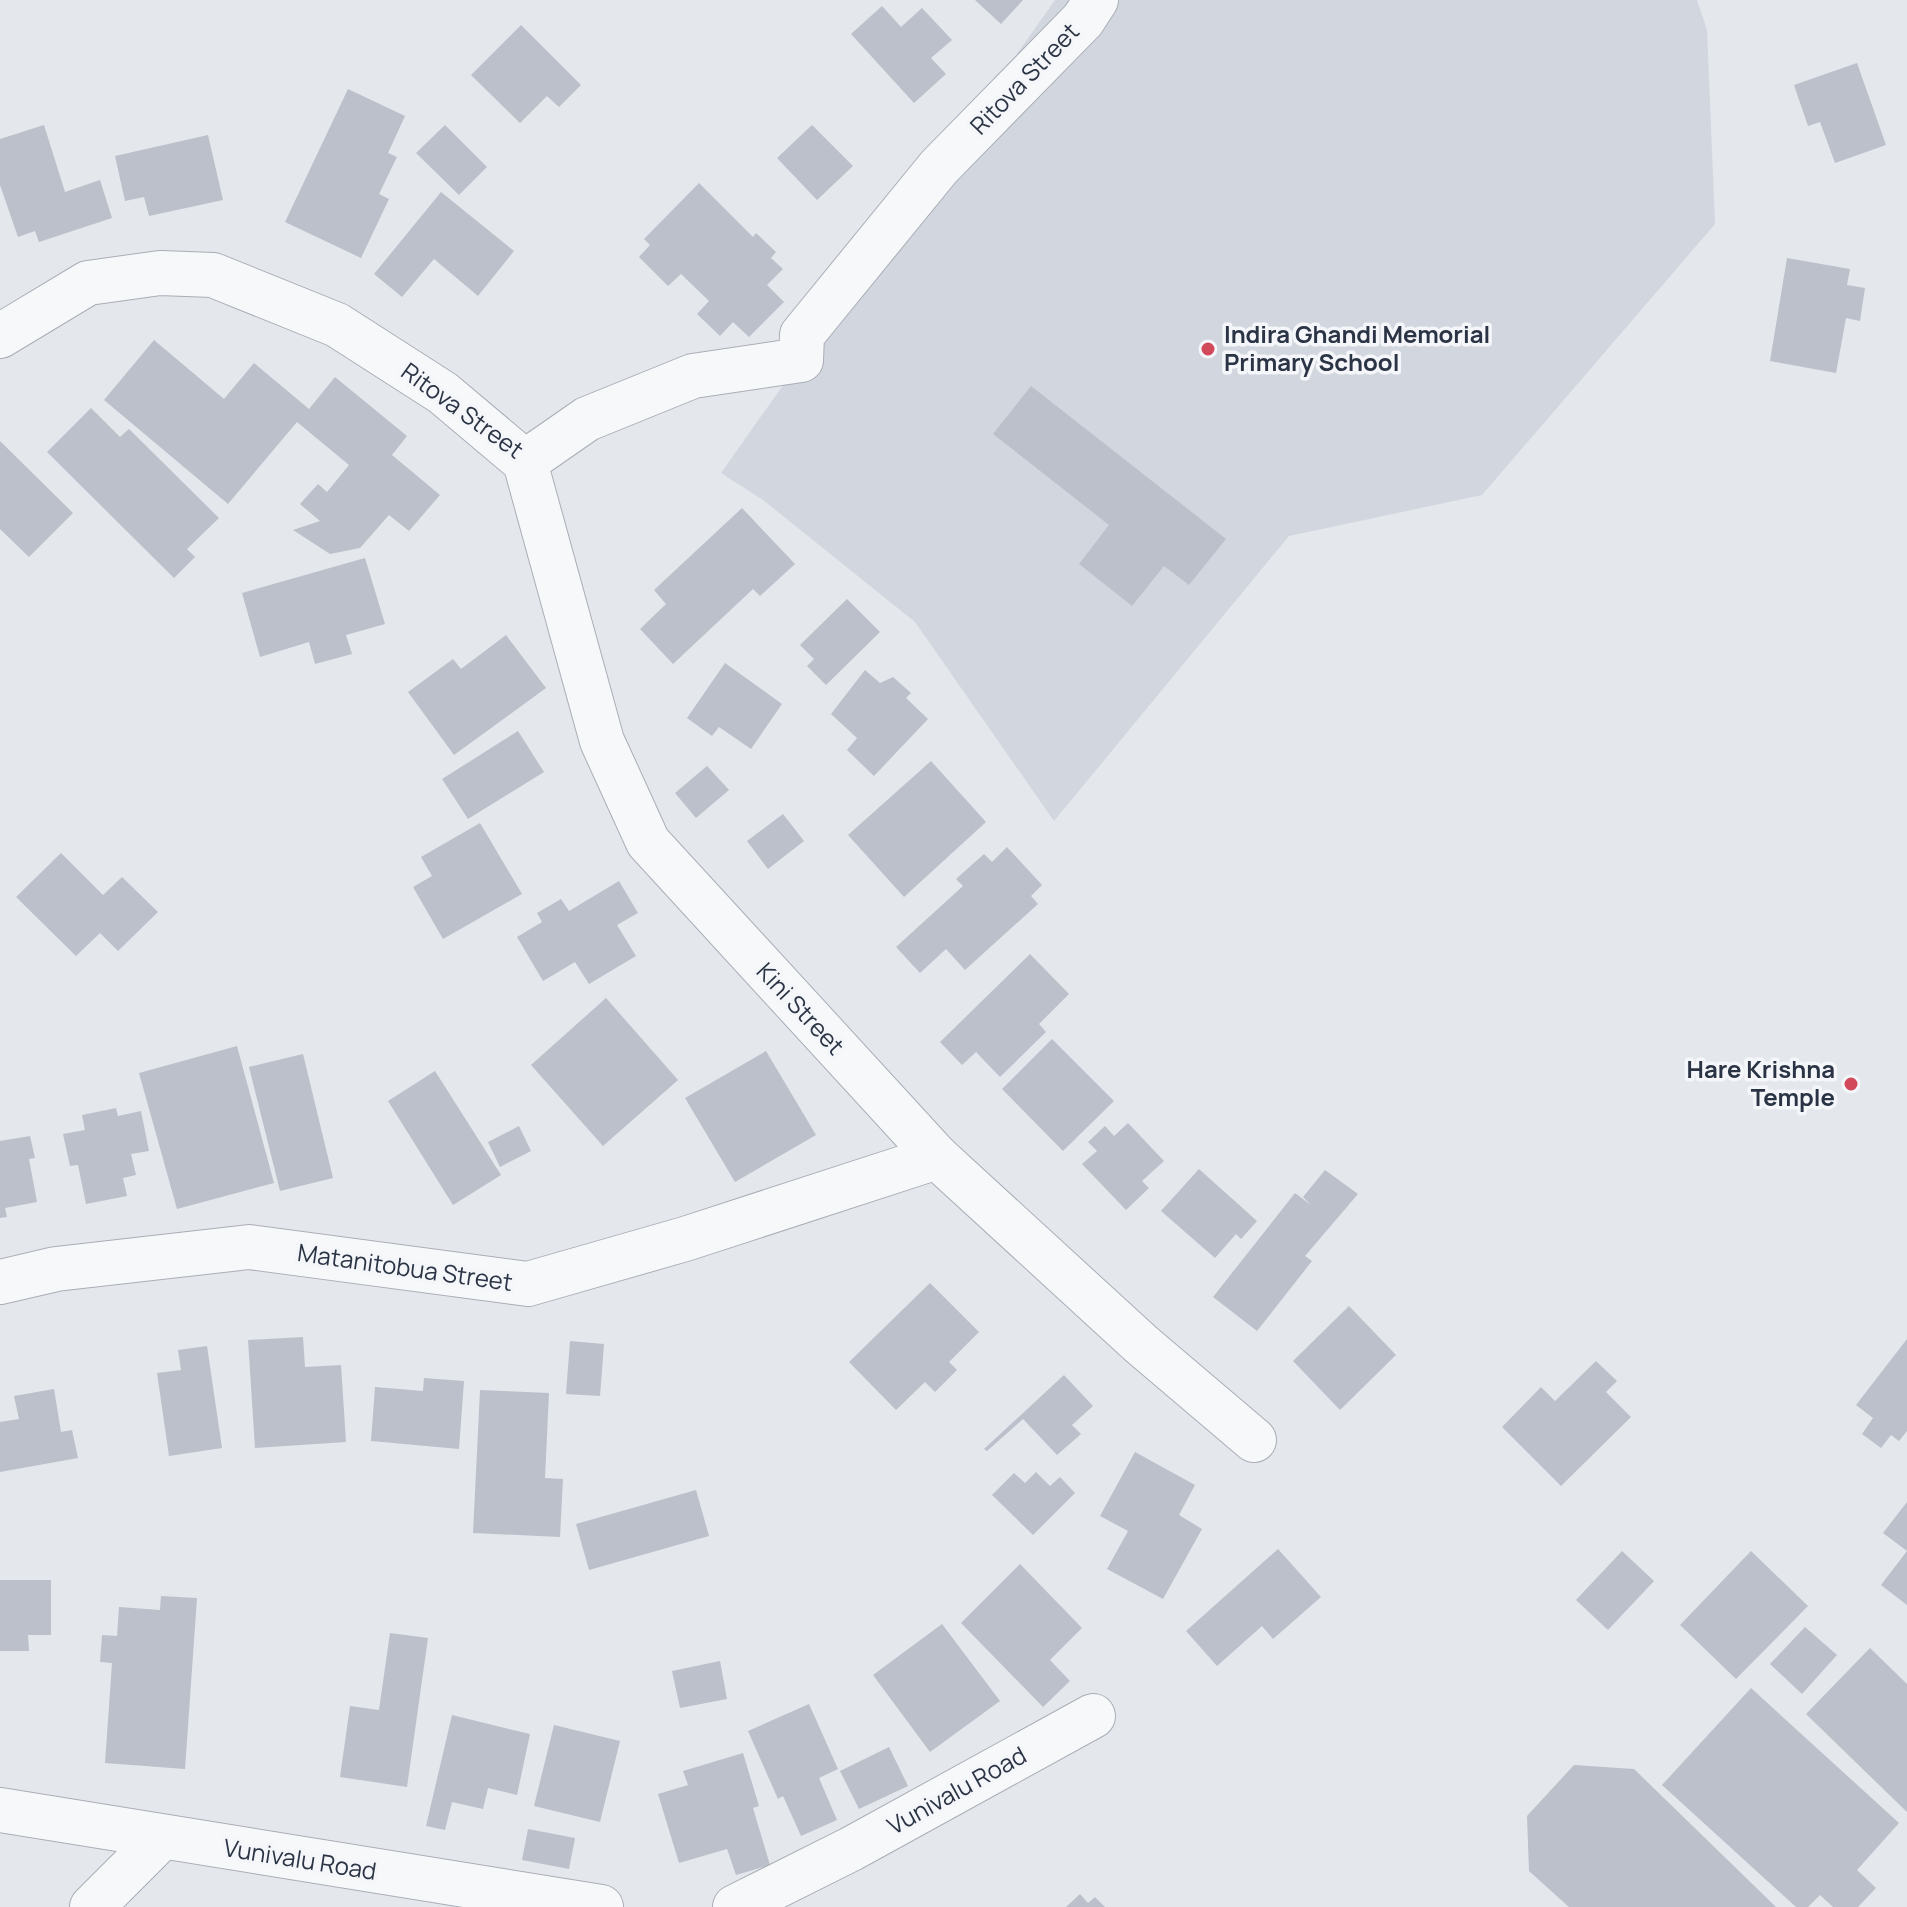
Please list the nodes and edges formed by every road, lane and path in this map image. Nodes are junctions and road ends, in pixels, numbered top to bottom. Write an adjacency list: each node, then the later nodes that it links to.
1 (1096, 0): 3 (street, Ritova Street)
2 (0, 336): 3 (street, Ritova Street)
3 (525, 462): 4 (street, Kini Street)
4 (937, 1157): 5 (street, Matanitobua Street); 6 (street, Kini Street)
5 (0, 1282)
6 (1254, 1440)
7 (1093, 1716): 12 (street, Vunivalu Road)
8 (0, 1810): 9 (street, Vunivalu Road)
9 (161, 1838): 10 (street); 11 (street, Vunivalu Road)
10 (92, 1907)
11 (601, 1907)
12 (735, 1907)

